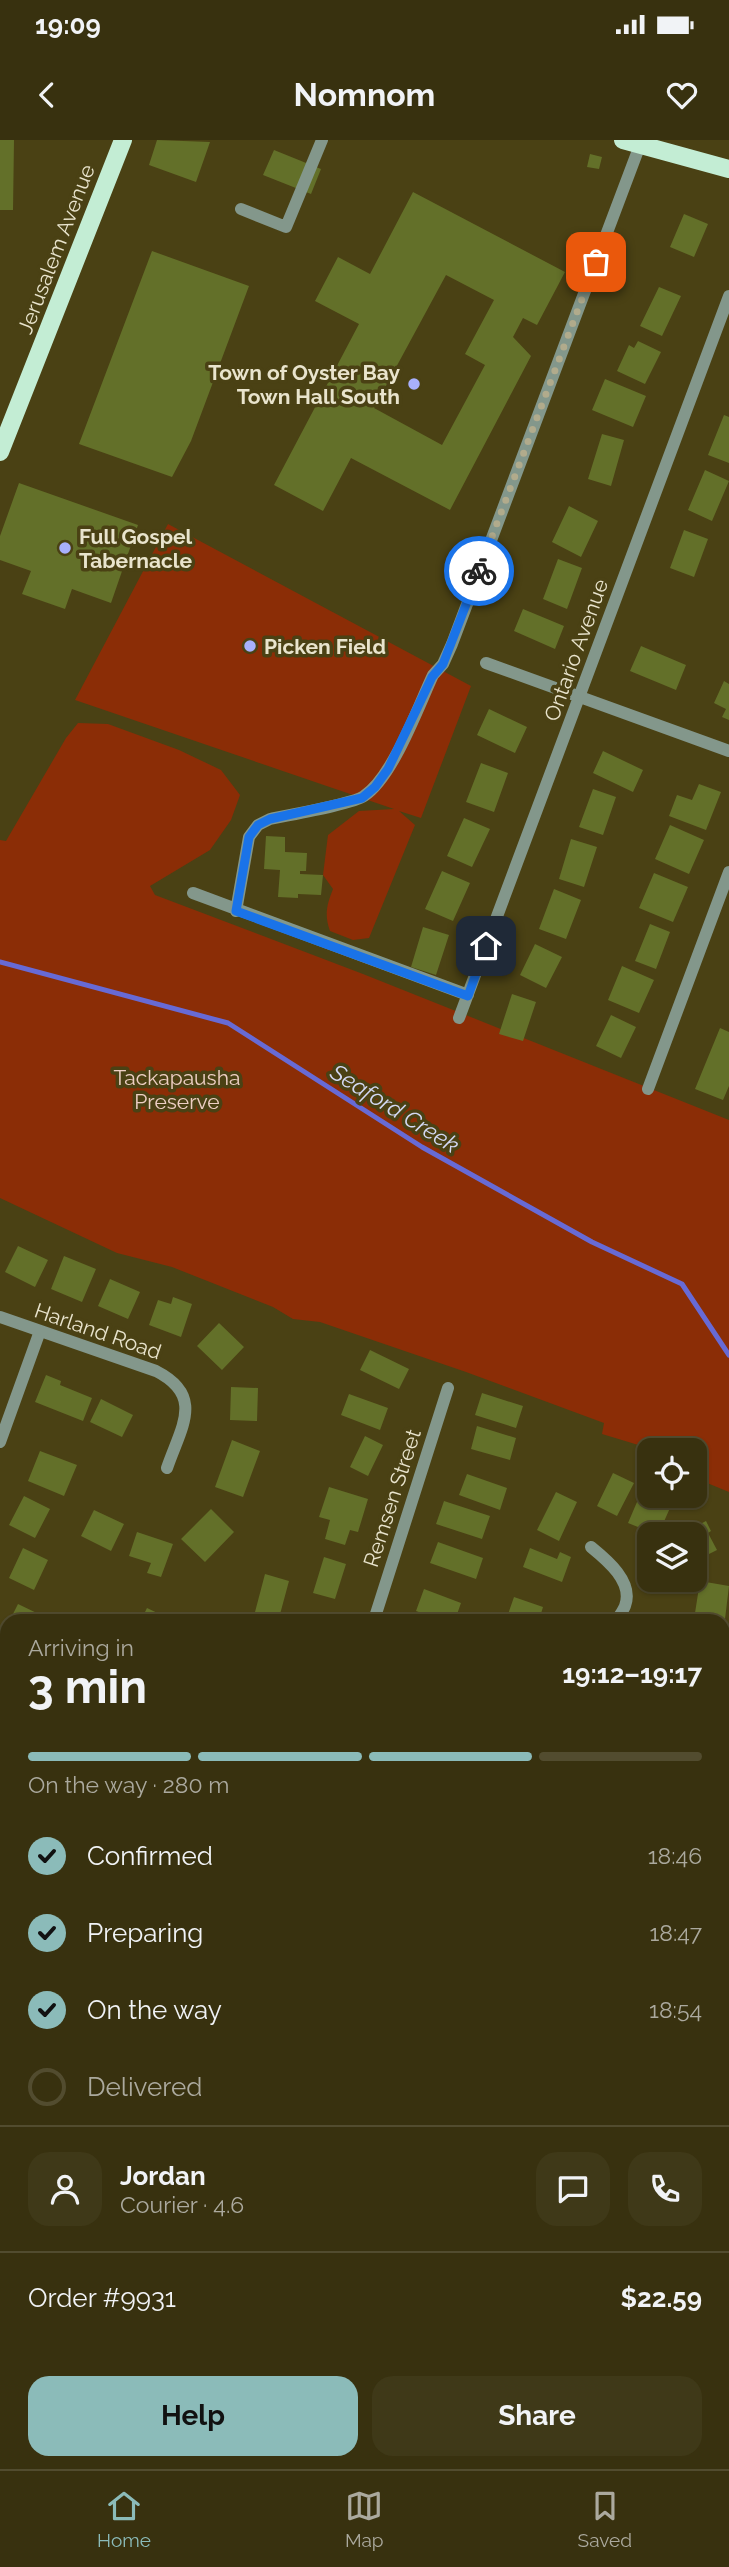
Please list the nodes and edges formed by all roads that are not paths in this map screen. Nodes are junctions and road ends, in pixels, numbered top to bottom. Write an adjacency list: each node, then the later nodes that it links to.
1 (123, 140): 7 (main road, Jerusalem Avenue)
2 (322, 140): 5 (street)
3 (631, 142): 4 (main road); 13 (street)
4 (729, 169)
5 (241, 209)
6 (729, 296): 9 (street, Ontario Avenue)
7 (0, 452)
8 (486, 663): 9 (street)
9 (579, 697): 10 (street); 14 (street, Ontario Avenue)
10 (729, 751)
11 (729, 872): 16 (street)
12 (193, 893): 13 (street)
13 (236, 911): 14 (street)
14 (468, 996): 15 (street, Ontario Avenue)
15 (459, 1018)
16 (648, 1089)
17 (0, 1317): 18 (street, Harland Road)
18 (40, 1331): 20 (street); 21 (street, Harland Road)
19 (448, 1388): 23 (street, Remsen Street)
20 (0, 1442)
21 (167, 1468)
22 (591, 1546): 24 (street)
23 (376, 1614)
24 (621, 1614)

